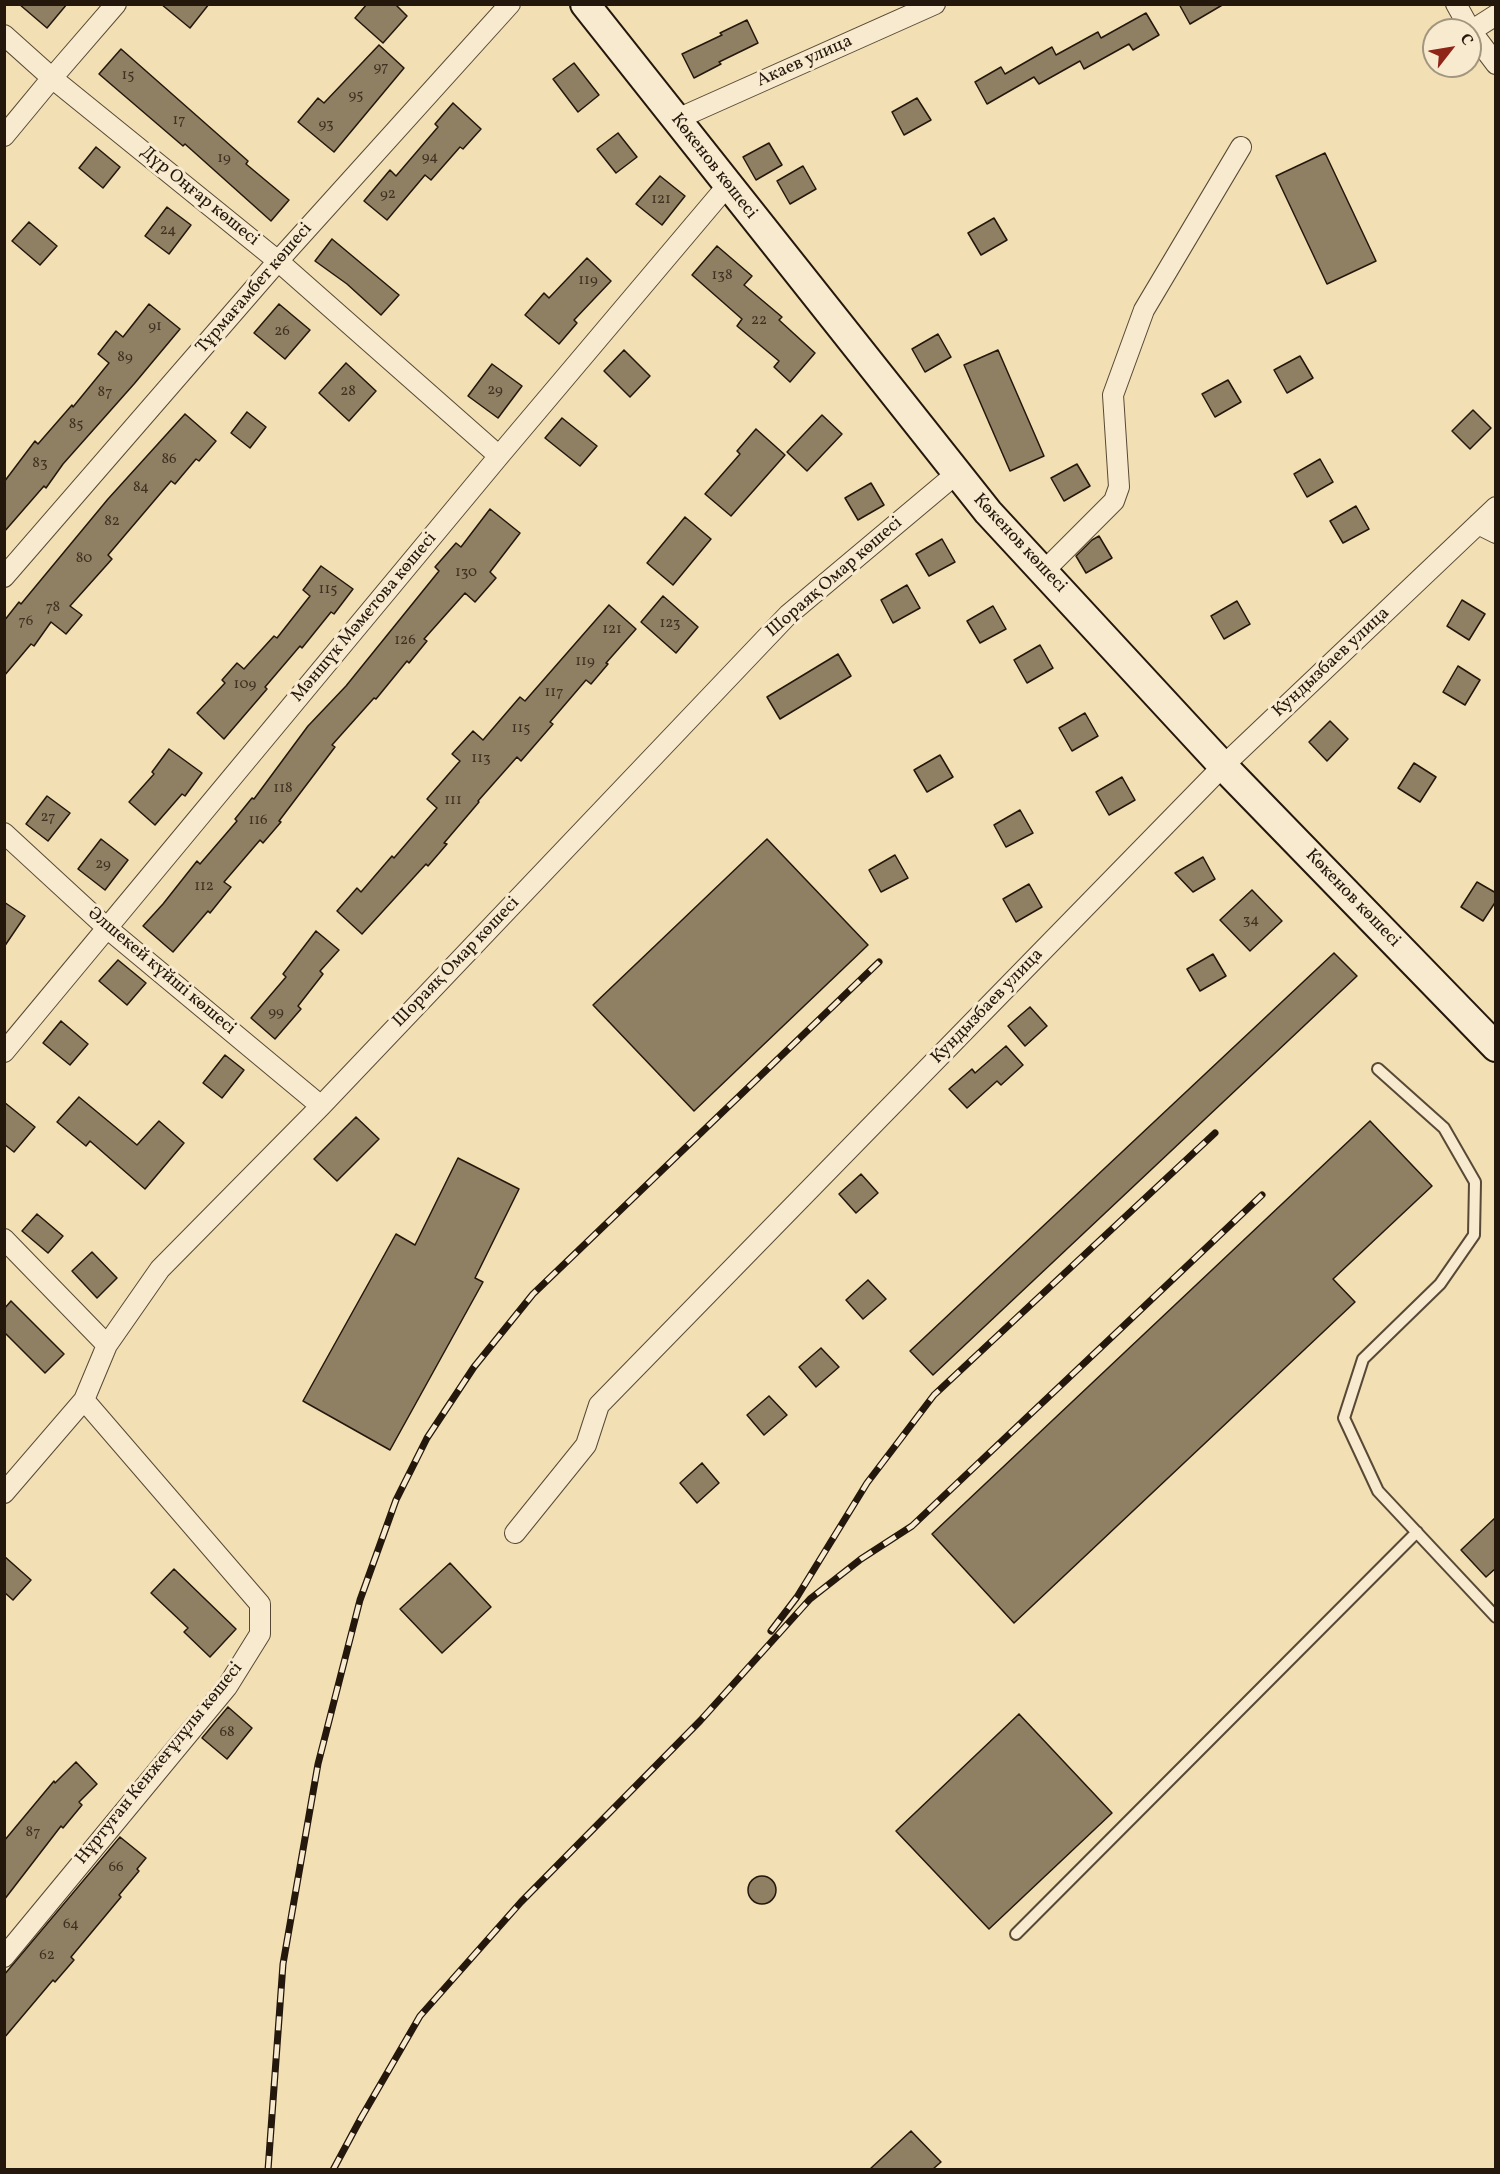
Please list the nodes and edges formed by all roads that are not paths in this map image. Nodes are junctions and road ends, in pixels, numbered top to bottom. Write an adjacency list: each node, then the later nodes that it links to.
1 (116, 4): 12 (street)
2 (510, 4): 17 (street, Тұрмағамбет көшесі)
3 (585, 4): 13 (street, Көкенов көшесі)
4 (935, 4): 13 (street, Акаев улица)
5 (1456, 4): 7 (street)
6 (1496, 15): 8 (street)
7 (1464, 18)
8 (1482, 24)
9 (4, 35): 12 (street, Дүр Оңғар көшесі)
10 (1482, 46): 11 (street)
11 (1496, 64)
12 (52, 78): 14 (street); 17 (street, Дүр Оңғар көшесі)
13 (675, 120): 16 (street, Көкенов көшесі)
14 (4, 136)
15 (1241, 147): 22 (street)
16 (727, 186): 18 (street, Мәншүк Мәметова көшесі); 19 (street, Көкенов көшесі)
17 (278, 261): 18 (street, Дүр Оңғар көшесі); 23 (street, Тұрмағамбет көшесі)
18 (499, 456): 26 (street, Мәншүк Мәметова көшесі)
19 (956, 474): 22 (street, Көкенов көшесі); 30 (street, Шораяқ Омар көшесі)
20 (1496, 507): 21 (street, Кундызбаев улица)
21 (1487, 529): 24 (street, Кундызбаев улица)
22 (1044, 571): 24 (street, Көкенов көшесі)
23 (4, 577)
24 (1223, 766): 27 (street, Көкенов көшесі); 36 (street, Кундызбаев улица)
25 (4, 833): 26 (street, Әлшекей күйші көшесі)
26 (107, 928): 28 (street, Мәншүк Мәметова көшесі); 30 (street, Әлшекей күйші көшесі)
27 (1496, 1047)
28 (4, 1052)
29 (1378, 1069): 35 (lane)
30 (321, 1106): 32 (street, Шораяқ Омар көшесі)
31 (4, 1239): 32 (street)
32 (106, 1345): 33 (street, Шораяқ Омар көшесі)
33 (84, 1400): 34 (street, Шораяқ Омар көшесі); 39 (street, Нұртуған Кенжеғұлұлы көшесі)
34 (4, 1493)
35 (1417, 1532): 37 (lane); 38 (lane)
36 (515, 1533)
37 (1496, 1617)
38 (1017, 1934)
39 (4, 1957)

